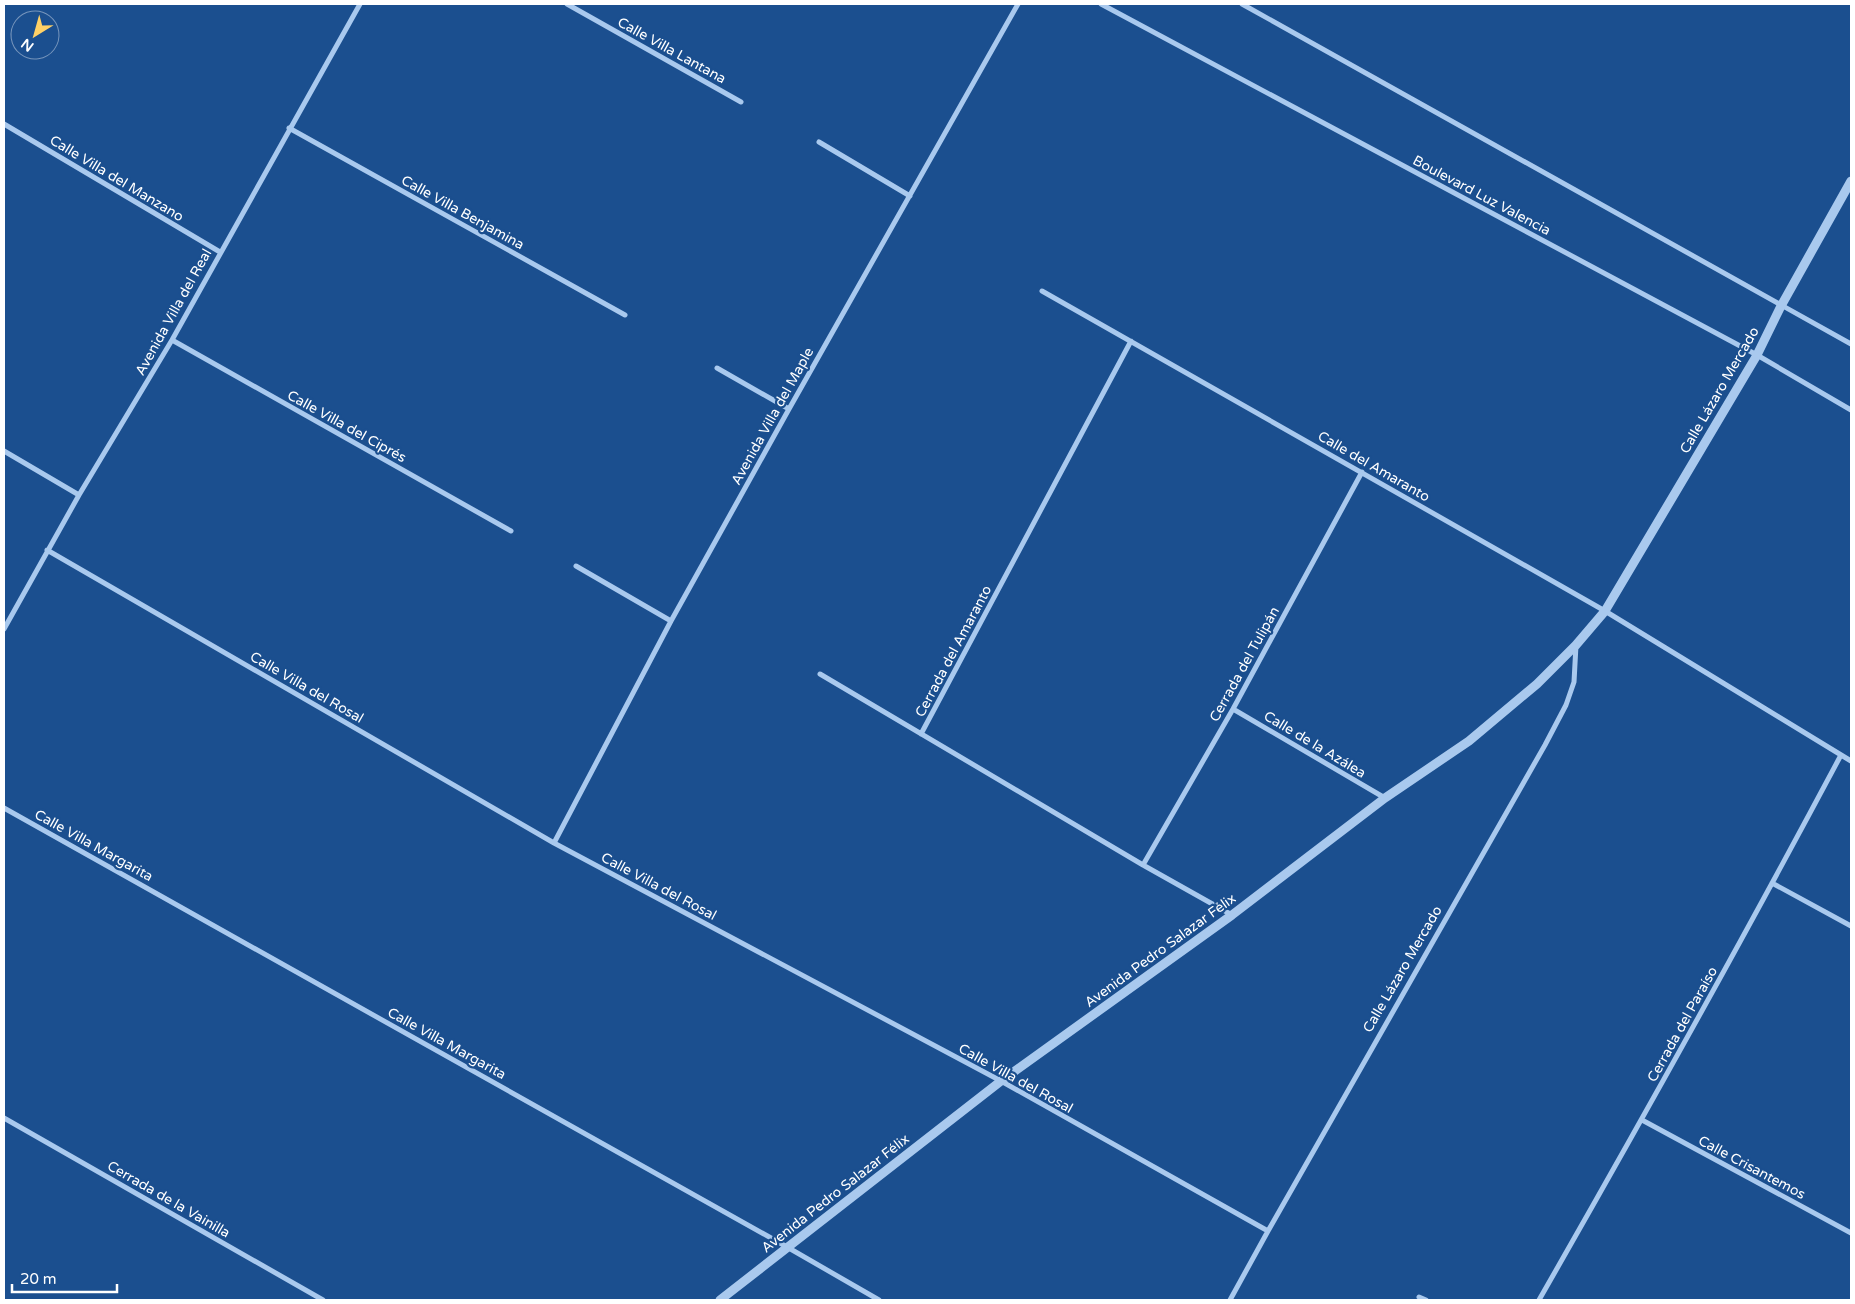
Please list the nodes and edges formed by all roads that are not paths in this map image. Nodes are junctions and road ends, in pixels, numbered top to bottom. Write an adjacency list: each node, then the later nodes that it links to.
1 (360, 4): 8 (street, Avenida Villa del Real)
2 (567, 4): 6 (street, Calle Villa Lantana)
3 (1018, 4): 11 (street, Avenida Villa del Maple)
4 (1101, 4): 19 (street, Boulevard Luz Valencia)
5 (1242, 4): 14 (street)
6 (741, 102)
7 (4, 124): 12 (street, Calle Villa del Manzano)
8 (289, 128): 12 (street, Avenida Villa del Real); 15 (street, Calle Villa Benjamina)
9 (819, 142): 11 (street)
10 (1851, 181): 14 (street, Calle Lázaro Mercado)
11 (910, 196): 21 (street, Avenida Villa del Maple)
12 (220, 252): 16 (street, Avenida Villa del Real)
13 (1042, 291): 17 (street, Calle del Amaranto)
14 (1781, 306): 18 (street); 19 (street, Calle Lázaro Mercado)
15 (625, 315)
16 (172, 340): 25 (street, Avenida Villa del Real); 26 (street, Calle Villa del Ciprés)
17 (1131, 341): 24 (street, Calle del Amaranto); 35 (street, Cerrada del Amaranto)
18 (1851, 344)
19 (1757, 355): 22 (street, Boulevard Luz Valencia); 29 (street, Calle Lázaro Mercado)
20 (718, 368): 21 (street)
21 (789, 409): 30 (street, Avenida Villa del Maple)
22 (1851, 410)
23 (4, 451): 25 (street)
24 (1362, 472): 29 (street, Calle del Amaranto); 34 (street, Cerrada del Tulipán)
25 (79, 495): 27 (street, Avenida Villa del Real)
26 (511, 531)
27 (47, 550): 31 (street, Avenida Villa del Real); 40 (street, Calle Villa del Rosal)
28 (576, 566): 30 (street)
29 (1606, 611): 32 (street, Avenida Pedro Salazar Félix); 36 (street)
30 (671, 621): 40 (street, Avenida Villa del Maple)
31 (4, 629)
32 (1576, 645): 38 (street, Avenida Pedro Salazar Félix); 48 (street, Calle Lázaro Mercado)
33 (820, 674): 35 (street)
34 (1234, 709): 38 (street, Calle de la Azálea); 41 (street, Cerrada del Tulipán)
35 (921, 734): 41 (street, Cerrada del Amaranto)
36 (1840, 755): 37 (street); 42 (street, Cerrada del Paraíso)
37 (1851, 761)
38 (1385, 798): 43 (street, Avenida Pedro Salazar Félix)
39 (4, 808): 50 (street, Calle Villa Margarita)
40 (554, 843): 45 (street, Calle Villa del Rosal)
41 (1143, 865): 43 (street, Cerrada del Amaranto)
42 (1772, 884): 44 (street); 47 (street, Cerrada del Paraíso)
43 (1232, 915): 45 (street, Avenida Pedro Salazar Félix)
44 (1851, 926)
45 (1001, 1082): 48 (street, Calle Villa del Rosal); 50 (street, Avenida Pedro Salazar Félix)
46 (4, 1118): 52 (street, Cerrada de la Vainilla)
47 (1642, 1120): 49 (street, Calle Crisantemos); 57 (street, Cerrada del Paraíso)
48 (1268, 1231): 55 (street, Calle Lázaro Mercado)
49 (1851, 1233)
50 (787, 1247): 53 (street, Avenida Pedro Salazar Félix); 54 (street, Calle Villa Margarita)
51 (1419, 1297): 56 (street)
52 (323, 1300)
53 (720, 1300)
54 (879, 1300)
55 (1230, 1300)
56 (1426, 1300)
57 (1539, 1300)

